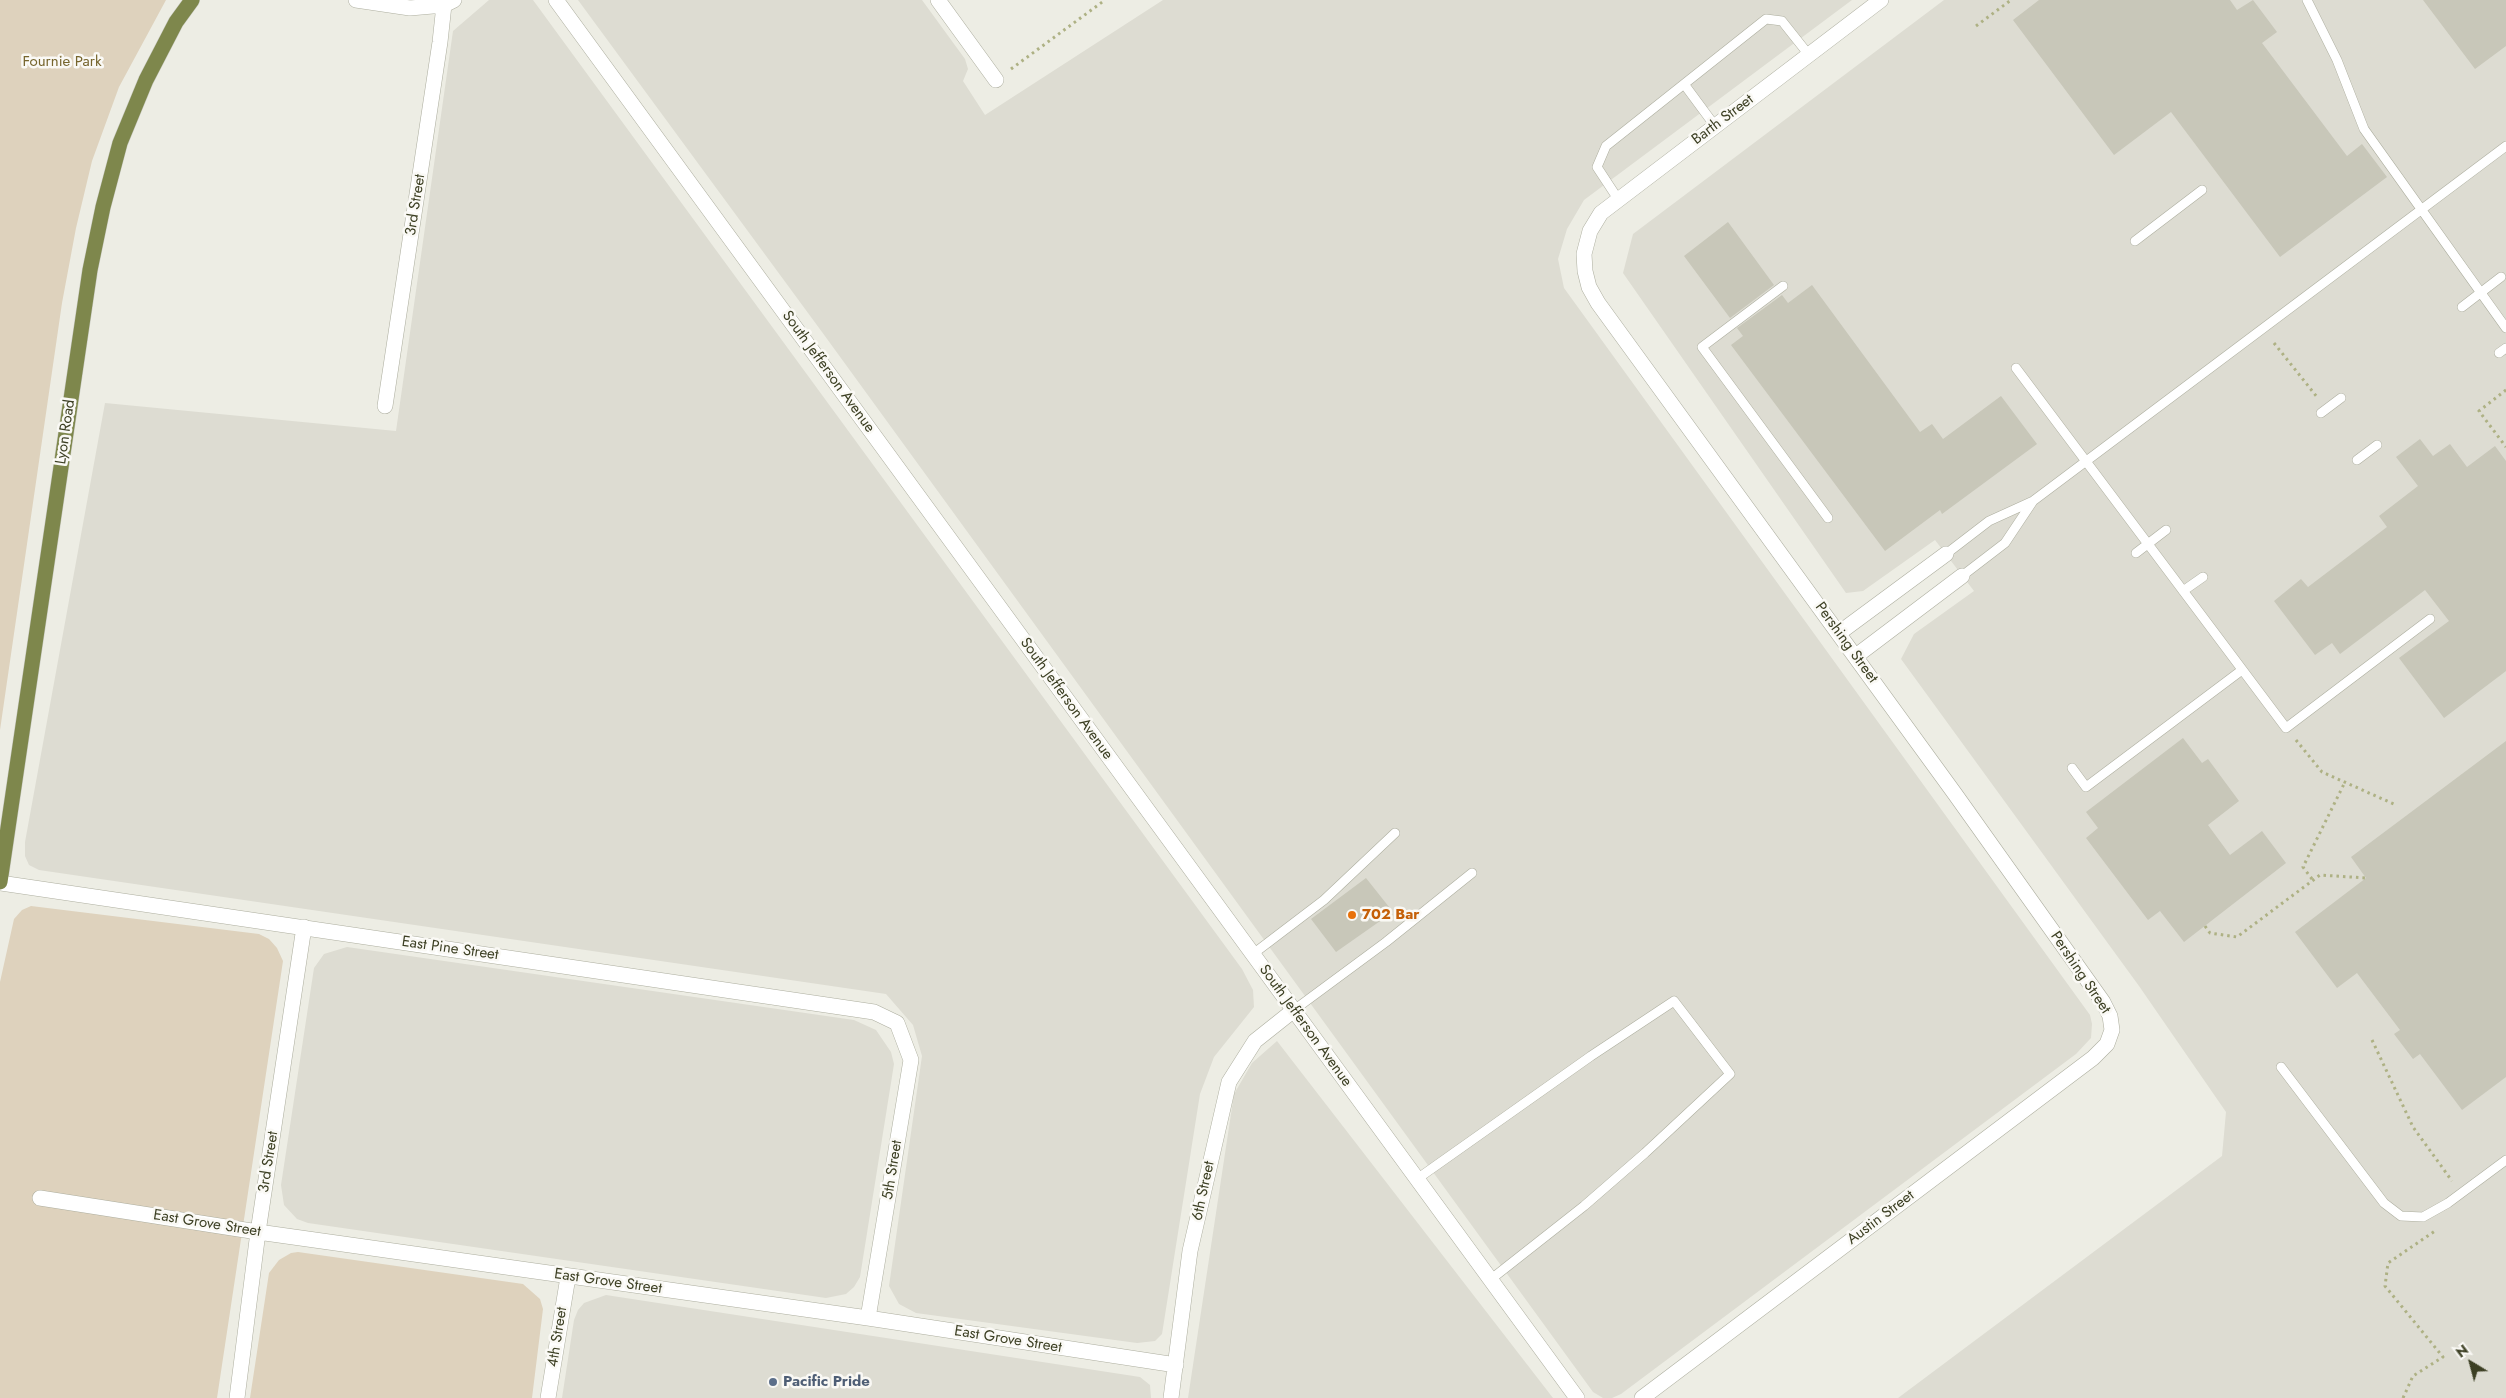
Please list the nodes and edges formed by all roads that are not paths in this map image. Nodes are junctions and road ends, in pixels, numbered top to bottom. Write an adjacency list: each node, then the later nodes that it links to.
1 (192, 0): 46 (highway, Lyon Road)
2 (356, 0): 7 (street)
3 (556, 0): 48 (street, South Jefferson Avenue)
4 (938, 0): 9 (street)
5 (1881, 0): 8 (street, Barth Street)
6 (2307, 0): 15 (lane)
7 (449, 2): 25 (street, 3rd Street)
8 (1809, 55): 10 (lane); 11 (street, Barth Street)
9 (996, 80)
10 (1684, 84): 11 (lane); 14 (lane)
11 (1715, 126): 14 (street, Barth Street)
12 (2506, 146): 15 (lane)
13 (2202, 190): 16 (lane)
14 (1618, 199): 17 (street, Barth Street)
15 (2422, 209): 20 (lane); 29 (lane)
16 (2135, 241)
17 (1584, 254): 40 (street, Pershing Street)
18 (2501, 277): 20 (lane)
19 (1782, 286): 31 (lane)
20 (2481, 292): 21 (lane); 22 (lane)
21 (2462, 307)
22 (2506, 328)
23 (2016, 368): 29 (lane)
24 (2341, 398): 26 (lane)
25 (385, 406)
26 (2321, 413)
27 (2377, 445): 28 (lane)
28 (2357, 460)
29 (2086, 461): 30 (lane); 33 (lane)
30 (2033, 501): 35 (lane); 36 (lane)
31 (1828, 518)
32 (2166, 530): 33 (lane)
33 (2148, 544): 34 (lane); 38 (lane)
34 (2136, 553)
35 (1946, 554): 40 (street)
36 (1962, 576): 41 (street)
37 (2203, 577): 38 (lane)
38 (2183, 591): 42 (lane)
39 (2430, 619): 42 (lane)
40 (1839, 633): 41 (street, Pershing Street)
41 (1856, 656): 51 (street, Pershing Street)
42 (2242, 670): 43 (lane)
43 (2072, 768)
44 (1395, 833): 48 (lane)
45 (1472, 873): 49 (lane)
46 (0, 883): 47 (street, East Pine Street)
47 (304, 927): 50 (street, East Pine Street); 56 (street, 3rd Street)
48 (1253, 954): 49 (street, South Jefferson Avenue)
49 (1294, 1010): 54 (street, South Jefferson Avenue); 60 (street, 6th Street)
50 (897, 1024): 59 (street, 5th Street)
51 (2112, 1030): 65 (street, Austin Street)
52 (2281, 1067): 53 (lane)
53 (2506, 1160)
54 (1417, 1179): 58 (street, South Jefferson Avenue); 58 (lane)
55 (40, 1198): 56 (street, East Grove Street)
56 (258, 1232): 57 (street, East Grove Street); 61 (street, 3rd Street)
57 (568, 1276): 59 (street, East Grove Street); 62 (street, 4th Street)
58 (1490, 1280): 64 (street, South Jefferson Avenue)
59 (868, 1318): 60 (street, East Grove Street)
60 (1176, 1365): 63 (street, 6th Street)
61 (237, 1398)
62 (548, 1398)
63 (1171, 1398)
64 (1577, 1398)
65 (1642, 1398)

